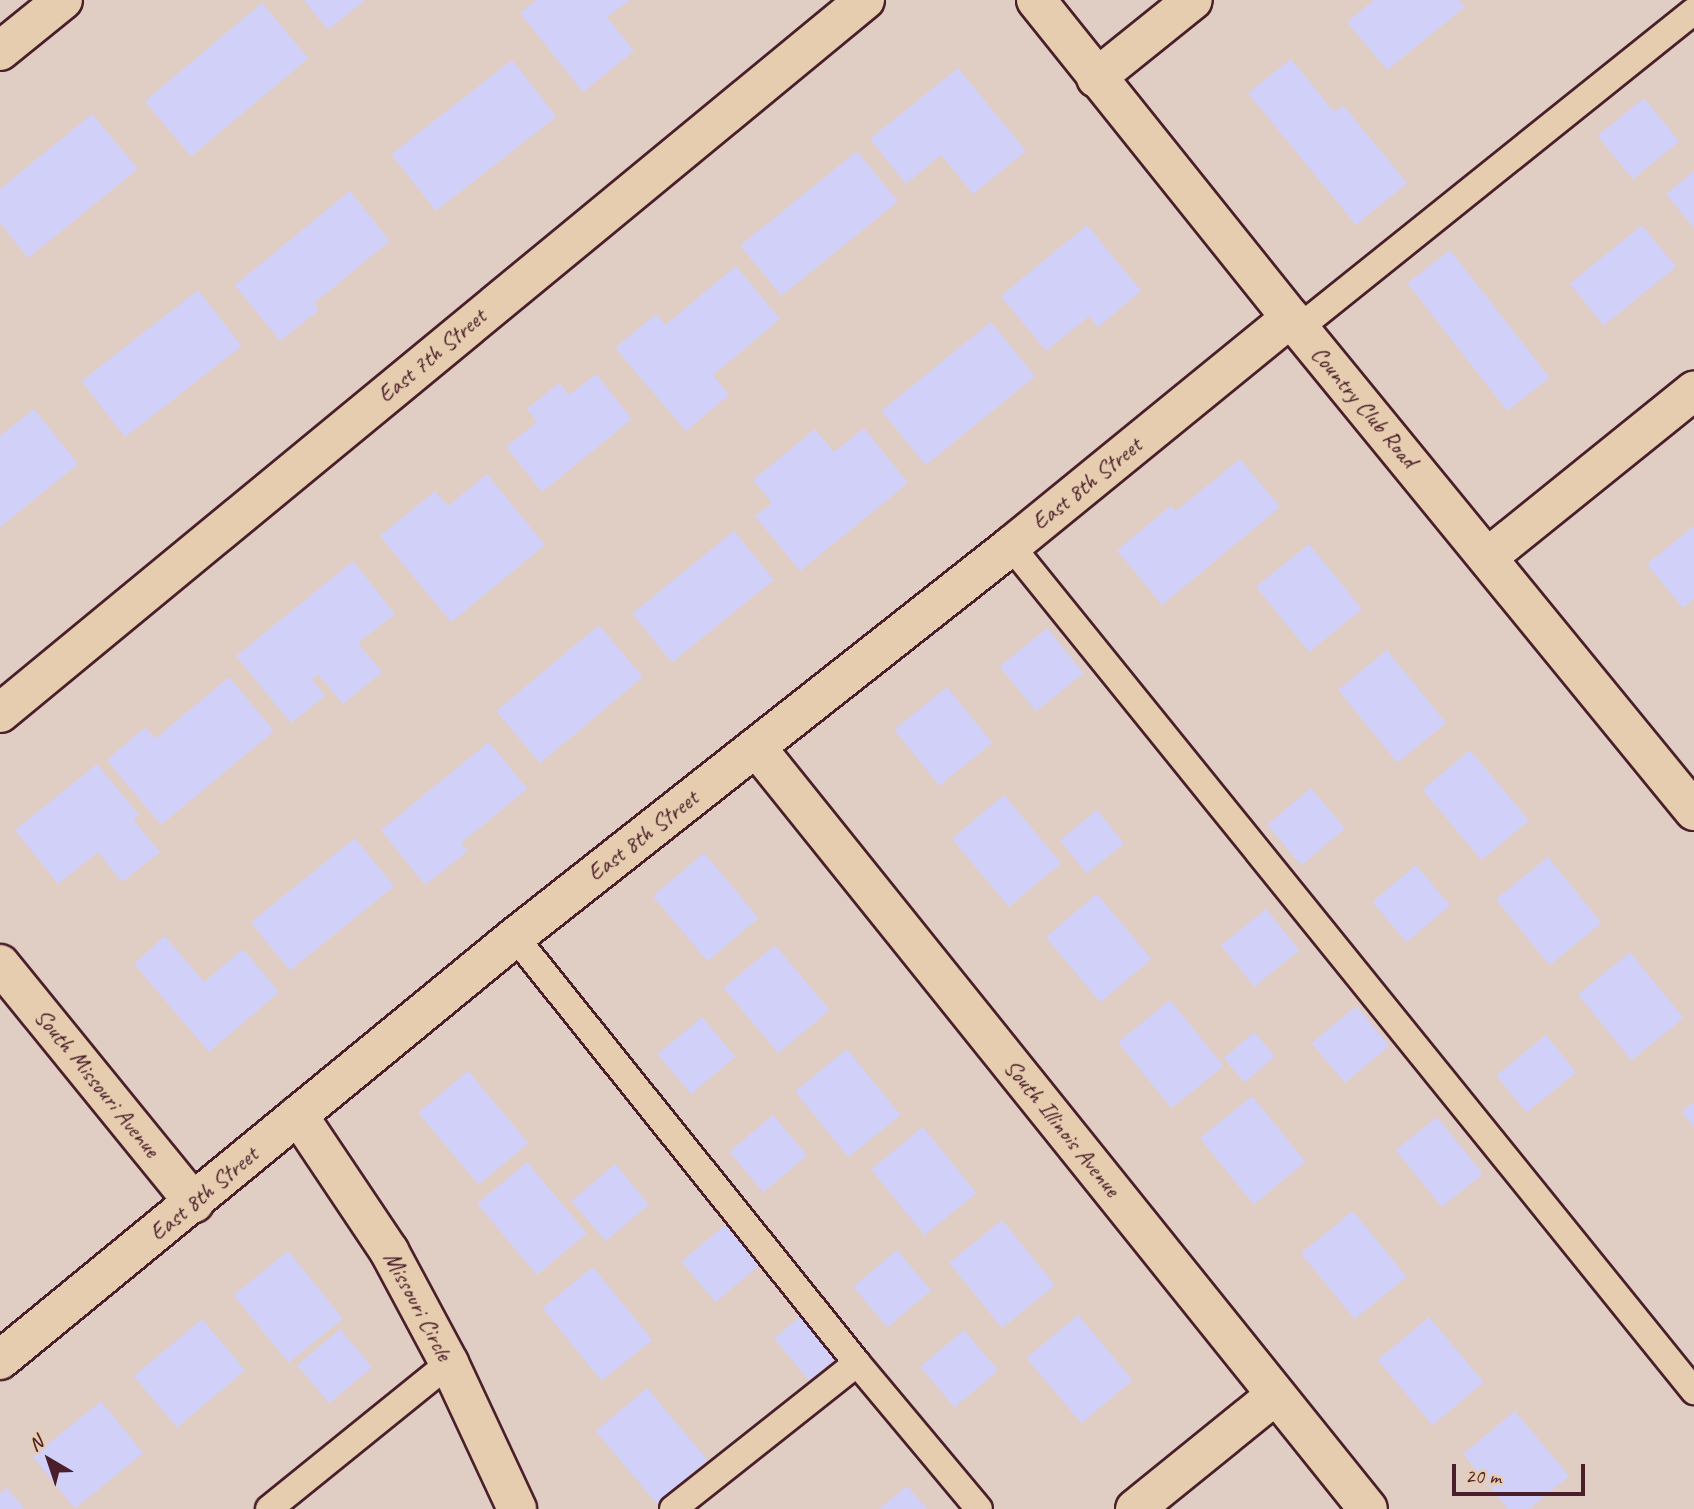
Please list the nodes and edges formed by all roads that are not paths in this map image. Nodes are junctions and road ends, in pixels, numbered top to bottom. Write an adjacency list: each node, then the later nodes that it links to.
1 (63, 0): 6 (street)
2 (864, 0): 12 (street, East 7th Street)
3 (1035, 0): 7 (street, Country Club Road)
4 (1193, 0): 7 (street)
5 (1694, 11): 8 (lane)
6 (0, 51)
7 (1096, 78): 8 (street, Country Club Road)
8 (1295, 323): 10 (street, East 8th Street); 11 (street, Country Club Road)
9 (1694, 391): 11 (street)
10 (1011, 546): 13 (street, East 8th Street); 22 (lane)
11 (1488, 557): 14 (street, Country Club Road)
12 (0, 713)
13 (756, 747): 15 (street, East 8th Street); 23 (street, South Illinois Avenue)
14 (1694, 811)
15 (515, 937): 17 (street, East 8th Street); 21 (lane)
16 (0, 964): 18 (street, South Missouri Avenue)
17 (298, 1115): 18 (street, East 8th Street); 20 (street, Missouri Circle)
18 (194, 1203): 19 (street, East 8th Street)
19 (0, 1360)
20 (449, 1363): 24 (lane); 25 (street, Missouri Circle)
21 (857, 1363): 26 (lane); 27 (lane)
22 (1694, 1391)
23 (1276, 1395): 28 (street); 29 (street, South Illinois Avenue)
24 (269, 1509)
25 (517, 1509)
26 (673, 1509)
27 (979, 1509)
28 (1135, 1509)
29 (1368, 1509)

